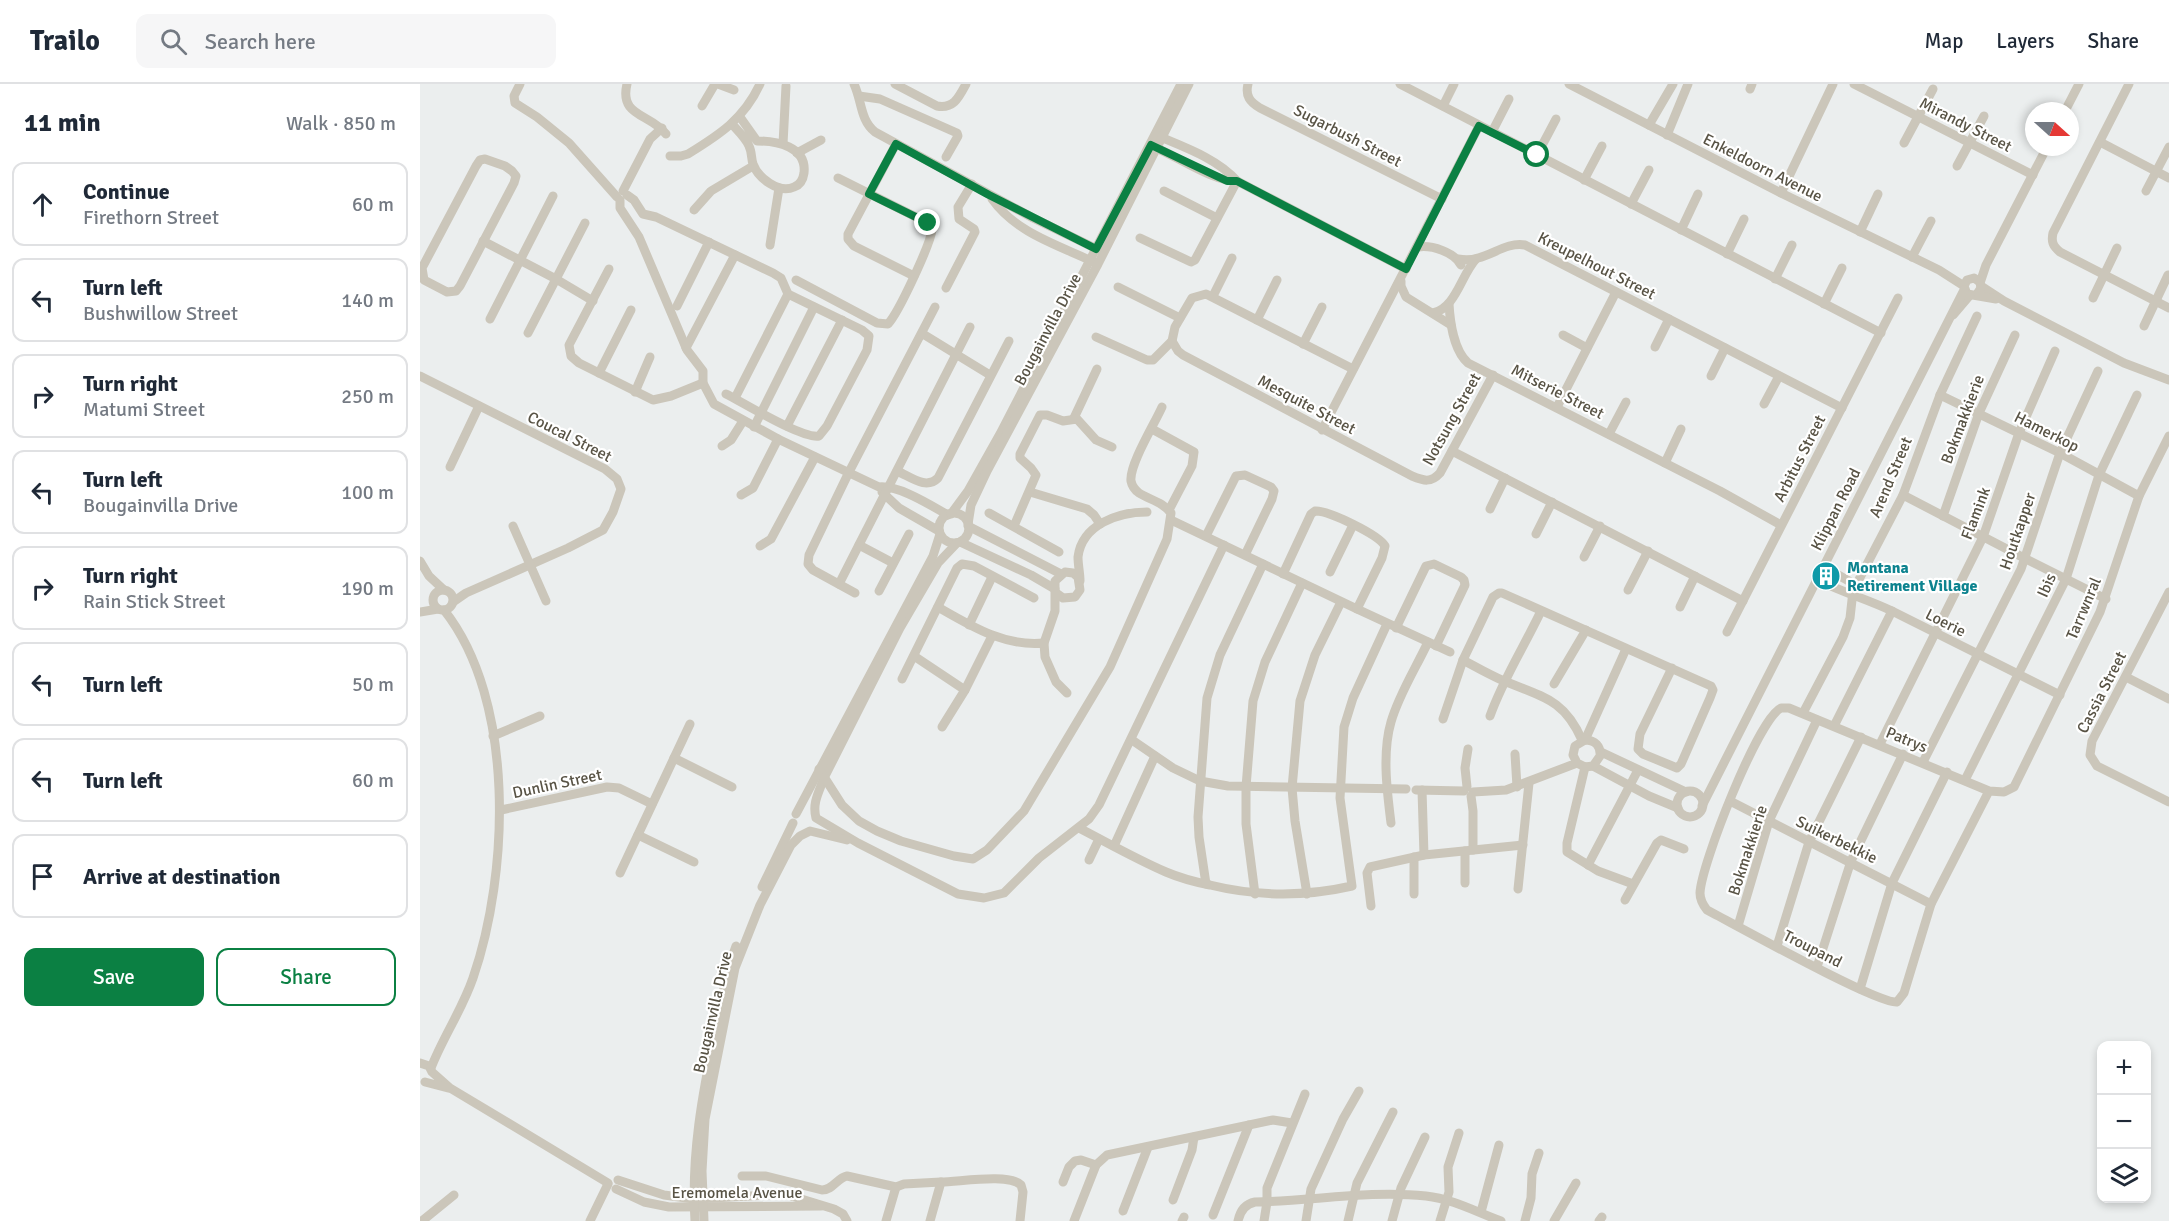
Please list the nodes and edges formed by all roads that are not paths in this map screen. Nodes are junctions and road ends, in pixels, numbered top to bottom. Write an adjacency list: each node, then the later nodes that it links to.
1 (520, 84): 70 (street)
2 (627, 84): 70 (street)
3 (717, 84): 22 (street); 26 (street)
4 (760, 84): 30 (street)
5 (854, 84): 23 (street)
6 (895, 84): 7 (street)
7 (966, 84)
8 (1181, 84): 38 (street, Bougainvilla Drive)
9 (1189, 84): 38 (street, Bougainvilla Drive)
10 (1400, 84): 27 (street)
11 (1454, 84): 27 (street)
12 (1569, 84): 33 (street, Enkeldoorn Avenue)
13 (1673, 84): 33 (street)
14 (1688, 84): 37 (street)
15 (1833, 84): 66 (street)
16 (1854, 84): 28 (street, Mirandy Street)
17 (2079, 84): 25 (street)
18 (2128, 84): 40 (street)
19 (786, 86): 43 (street)
20 (1247, 88): 73 (street, Sugarbush Street)
21 (1933, 88): 28 (street)
22 (734, 90)
23 (859, 96): 44 (street); 52 (street)
24 (1509, 99): 36 (street)
25 (2070, 102)
26 (702, 106)
27 (1443, 106): 34 (street)
28 (1917, 116): 41 (street); 42 (street, Mirandy Street)
29 (1984, 116): 42 (street)
30 (740, 117): 32 (street); 35 (street)
31 (1556, 119): 49 (street)
32 (732, 124): 35 (street); 50 (street)
33 (1649, 125): 37 (street, Enkeldoorn Avenue)
34 (1479, 126): 36 (street); 73 (street)
35 (743, 130): 43 (street); 53 (street)
36 (1492, 132): 49 (street)
37 (1667, 135): 66 (street, Enkeldoorn Avenue)
38 (1159, 136): 46 (street, Bougainvilla Drive); 61 (street)
39 (821, 140): 48 (street)
40 (2100, 142): 56 (street); 104 (street)
41 (1904, 143)
42 (1970, 143): 54 (street); 57 (street, Mirandy Street)
43 (783, 144): 48 (street)
44 (896, 144): 62 (street); 67 (street)
45 (1602, 146): 60 (street)
46 (1154, 147): 61 (street); 91 (street, Bougainvilla Drive)
47 (2169, 147): 56 (street)
48 (797, 153): 63 (street)
49 (1537, 155): 60 (street)
50 (670, 156)
51 (2042, 156): 57 (street, Klippan Road)
52 (946, 157)
53 (753, 166): 63 (street); 75 (street)
54 (1957, 166)
55 (1649, 170): 74 (street)
56 (2157, 171): 59 (street); 65 (street)
57 (2033, 175): 113 (street, Klippan Road)
58 (838, 178): 67 (street)
59 (2169, 178)
60 (1584, 180): 74 (street)
61 (1237, 181): 76 (street); 102 (street)
62 (972, 184): 71 (street); 114 (street)
63 (779, 188): 86 (street)
64 (1164, 191): 76 (street)
65 (2146, 191)
66 (1781, 193): 81 (street, Enkeldoorn Avenue)
67 (869, 194): 106 (street); 106 (street)
68 (1698, 194): 80 (street)
69 (1878, 194): 81 (street)
70 (621, 195): 85 (street); 152 (street)
71 (989, 195): 91 (street); 99 (street)
72 (554, 196): 98 (street)
73 (1442, 199): 82 (street)
74 (1631, 204): 80 (street)
75 (694, 210)
76 (1217, 218): 83 (street)
77 (1744, 219): 92 (street)
78 (1931, 220): 95 (street)
79 (585, 223): 107 (street)
80 (1681, 230): 92 (street)
81 (1860, 232): 95 (street, Enkeldoorn Avenue)
82 (1425, 234): 88 (street); 89 (street)
83 (1140, 238)
84 (483, 241): 84 (street); 98 (street)
85 (709, 242): 93 (street); 126 (street)
86 (770, 245)
87 (1792, 245): 109 (street)
88 (1418, 247): 89 (street); 102 (street)
89 (1435, 248): 96 (street)
90 (2116, 248): 104 (street)
91 (1100, 250): 99 (street, Bougainvilla Drive)
92 (1727, 254): 109 (street)
93 (735, 255): 116 (street); 152 (street)
94 (1232, 258): 117 (street)
95 (1912, 258): 113 (street, Enkeldoorn Avenue)
96 (1458, 259): 97 (street, Kreupelhout Street); 103 (street)
97 (1476, 259): 103 (street); 115 (street, Kreupelhout Street)
98 (520, 261): 107 (street); 135 (street)
99 (1094, 262): 214 (street, Bougainvilla Drive); 218 (street, Bougainvilla Drive)
100 (1842, 268): 125 (street)
101 (609, 269): 121 (street)
102 (1406, 269): 108 (street)
103 (1465, 273): 124 (street)
104 (2104, 274): 119 (street); 122 (street)
105 (2168, 275): 122 (street)
106 (914, 276): 110 (street)
107 (556, 279): 121 (street); 142 (street)
108 (1401, 279): 120 (street); 123 (street)
109 (1775, 279): 125 (street)
110 (796, 280)
111 (1277, 280): 137 (street)
112 (1118, 287): 134 (street)
113 (1972, 287): 167 (street, Enkeldoorn Avenue); 243 (street, Klippan Road)
114 (946, 288)
115 (1616, 292): 138 (street, Kreupelhout Street); 153 (street)
116 (788, 294): 127 (street); 173 (street)
117 (1213, 296): 134 (street); 137 (street)
118 (1898, 298): 143 (street, Arbitus Street)
119 (2093, 298)
120 (1410, 300): 123 (street); 132 (street)
121 (593, 301): 161 (street)
122 (2156, 301): 130 (street); 140 (street)
123 (1389, 302): 159 (street)
124 (1449, 304): 132 (street); 139 (street)
125 (1824, 304): 143 (street)
126 (677, 306)
127 (814, 307): 136 (street); 180 (street)
128 (935, 307): 144 (street)
129 (1322, 307): 150 (street)
130 (2169, 308)
131 (631, 310): 161 (street)
132 (1433, 313): 139 (street)
133 (1977, 316): 171 (street, Arend Street)
134 (1180, 318): 149 (street)
135 (490, 319)
136 (842, 320): 184 (street); 184 (street)
137 (1257, 320): 150 (street)
138 (1669, 320): 151 (street, Kreupelhout Street); 154 (street, Kreupelhout Street)
139 (1451, 325): 163 (street)
140 (2144, 326)
141 (970, 327): 156 (street)
142 (528, 333)
143 (1881, 333): 179 (street, Arbitus Street)
144 (923, 334): 156 (street); 201 (street)
145 (1563, 335): 153 (street)
146 (2015, 335): 181 (street, Bokmakkierie)
147 (1096, 337): 149 (street)
148 (1008, 341): 162 (street)
149 (1172, 341): 188 (street, Mesquite Street)
150 (1303, 344): 159 (street)
151 (1654, 347)
152 (686, 348): 168 (street)
153 (1587, 348): 178 (street)
154 (1725, 348): 165 (street); 166 (street, Kreupelhout Street)
155 (2055, 351): 190 (street, Flamink)
156 (956, 355): 162 (street); 200 (street)
157 (650, 357): 169 (street)
158 (1097, 369): 182 (street)
159 (1353, 369): 188 (street)
160 (2098, 371): 196 (street, Houtkapper)
161 (599, 373): 169 (street)
162 (990, 375): 200 (street)
163 (1493, 375): 178 (street, Mitserie Street); 195 (street, Notsung Street)
164 (420, 376): 176 (street, Coucal Street)
165 (1711, 376)
166 (1779, 376): 175 (street); 179 (street, Kreupelhout Street)
167 (2169, 380)
168 (703, 383): 169 (street); 183 (street)
169 (635, 392)
170 (726, 394): 173 (street)
171 (1940, 394): 181 (street, Hamerkop); 208 (street, Arend Street)
172 (2137, 395): 202 (street, Ibis)
173 (735, 399): 180 (street)
174 (1626, 402): 189 (street, Mitserie Street)
175 (1764, 404)
176 (479, 406): 199 (street); 241 (street, Coucal Street)
177 (1162, 407): 186 (street)
178 (1557, 407): 189 (street, Mitserie Street)
179 (1842, 408): 220 (street, Arbitus Street)
180 (760, 412): 184 (street); 185 (street)
181 (1979, 412): 190 (street, Hamerkop); 216 (street, Bokmakkierie)
182 (1074, 418): 194 (street); 206 (street)
183 (742, 421): 185 (street); 193 (street)
184 (787, 426)
185 (754, 427): 192 (street)
186 (1152, 429): 215 (street); 215 (street)
187 (1681, 429): 198 (street)
188 (1322, 430): 203 (street, Mesquite Street)
189 (1609, 434): 198 (street, Mitserie Street)
190 (2019, 434): 196 (street, Hamerkop); 228 (street, Flamink)
191 (2169, 436): 209 (street, Tarrwnral)
192 (778, 439): 197 (street); 207 (street)
193 (722, 446)
194 (1112, 447)
195 (1452, 452): 203 (street, Notsung Street); 204 (street)
196 (2060, 453): 202 (street, Hamerkop); 238 (street, Houtkapper)
197 (815, 457): 201 (street); 232 (street)
198 (1665, 463): 220 (street, Mitserie Street)
199 (450, 467)
200 (897, 471): 205 (street)
201 (849, 472): 205 (street); 253 (street)
202 (2099, 475): 209 (street, Hamerkop); 250 (street, Ibis)
203 (1435, 478)
204 (1505, 478): 210 (street); 211 (street)
205 (884, 490): 214 (street); 224 (street); 230 (street)
206 (1030, 492): 217 (street); 222 (street)
207 (741, 495)
208 (1903, 495): 216 (street); 254 (street, Arend Street)
209 (2139, 496): 263 (street, Tarrwnral)
210 (1552, 502): 223 (street); 226 (street)
211 (1490, 509)
212 (1147, 512): 217 (street)
213 (989, 513): 222 (street)
214 (950, 514): 218 (street); 224 (street, Bougainvilla Drive)
215 (1170, 515): 227 (street); 322 (street)
216 (1943, 516): 228 (street)
217 (1100, 524): 237 (street)
218 (968, 525): 229 (street, Bougainvilla Drive); 245 (street)
219 (1353, 525): 244 (street); 246 (street); 270 (street)
220 (1781, 525): 266 (street, Arbitus Street)
221 (513, 526): 241 (street)
222 (1014, 526): 234 (street)
223 (1600, 526): 233 (street); 236 (street)
224 (940, 532): 229 (street); 319 (street, Bougainvilla Drive)
225 (909, 534): 240 (street)
226 (1536, 534)
227 (1206, 536): 231 (street); 235 (street)
228 (1983, 537): 238 (street); 279 (street, Flamink)
229 (959, 542): 257 (street); 322 (street, Bougainvilla Drive)
230 (859, 545): 240 (street); 253 (street)
231 (1224, 545): 235 (street); 308 (street)
232 (760, 546)
233 (1648, 551): 247 (street); 255 (street)
234 (1059, 552)
235 (1245, 555): 242 (street)
236 (1584, 557)
237 (1078, 558): 245 (street); 251 (street)
238 (2026, 559): 250 (street); 285 (street, Houtkapper)
239 (420, 561): 264 (street)
240 (893, 563): 256 (street)
241 (529, 564): 264 (street, Coucal Street); 265 (street)
242 (1263, 564): 246 (street); 325 (street)
243 (1822, 566): 249 (street, Klippan Road); 254 (street)
244 (1330, 572)
245 (1063, 573): 251 (street); 257 (street)
246 (1283, 574): 252 (street)
247 (1695, 576): 266 (street); 269 (street)
248 (992, 577): 261 (street); 268 (street); 275 (street)
249 (1816, 579): 260 (street, Loerie); 323 (street, Klippan Road)
250 (2066, 579): 263 (street); 289 (street, Ibis)
251 (1080, 581): 262 (street)
252 (1302, 583): 267 (street); 330 (street)
253 (839, 584): 259 (street)
254 (1856, 585): 260 (street, Arend Street)
255 (1628, 590)
256 (879, 591)
257 (1055, 591): 262 (street); 272 (street)
258 (2169, 592): 290 (street, Cassia Street)
259 (855, 593)
260 (1852, 595): 274 (street, Loerie); 298 (street, Arend Street)
261 (1034, 598)
262 (1071, 599): 272 (street)
263 (2106, 599): 296 (street, Tarrwnral)
264 (443, 601): 271 (street, Coucal Street); 306 (street)
265 (546, 601)
266 (1743, 601): 278 (street, Arbitus Street)
267 (1341, 602): 270 (street); 331 (street)
268 (938, 607): 275 (street); 286 (street)
269 (1680, 607)
270 (1357, 609): 276 (street)
271 (420, 611)
272 (1055, 611): 281 (street)
273 (1541, 611): 277 (street); 287 (street); 292 (street)
274 (1892, 611): 279 (street, Loerie); 304 (street)
275 (969, 625): 280 (street)
276 (1392, 626): 282 (street); 282 (street); 332 (street)
277 (1586, 630): 283 (street); 293 (street)
278 (1727, 632)
279 (1935, 634): 285 (street, Loerie); 310 (street, Flamink)
280 (992, 636): 281 (street); 294 (street)
281 (1044, 643): 295 (street)
282 (1432, 644): 284 (street); 333 (street)
283 (1626, 649): 288 (street); 309 (street)
284 (1450, 652)
285 (1977, 655): 289 (street, Loerie); 317 (street, Houtkapper)
286 (914, 656): 291 (street); 294 (street)
287 (1462, 660): 292 (street); 301 (street)
288 (1672, 668): 288 (street)
289 (2018, 675): 296 (street, Loerie); 324 (street, Ibis)
290 (2126, 676): 297 (street); 340 (street, Cassia Street)
291 (902, 679)
292 (1504, 680): 300 (street); 309 (street)
293 (1554, 684)
294 (965, 690): 305 (street)
295 (1067, 693)
296 (2060, 695): 335 (street, Tarrwnral)
297 (2169, 699)
298 (1803, 713): 302 (street, Patrys); 339 (street, Patrys)
299 (540, 716): 306 (street)
300 (1490, 717)
301 (1443, 719)
302 (1817, 720): 304 (street, Patrys); 347 (street, Bokmakkierie)
303 (690, 724): 316 (street)
304 (1834, 726): 307 (street, Patrys)
305 (942, 727)
306 (493, 736): 344 (street)
307 (1861, 737): 310 (street, Patrys); 353 (street)
308 (1132, 740): 315 (street); 349 (street)
309 (1584, 740): 312 (street); 318 (street)
310 (1880, 744): 314 (street, Patrys)
311 (1468, 748): 336 (street)
312 (1601, 752): 318 (street); 320 (street)
313 (1515, 754): 329 (street)
314 (1903, 754): 317 (street, Patrys); 361 (street)
315 (1155, 756): 325 (street); 356 (street)
316 (674, 758): 328 (street); 341 (street)
317 (1923, 762): 321 (street, Patrys)
318 (1585, 766): 326 (street); 327 (street); 363 (street)
319 (819, 769): 322 (street); 345 (street, Bougainvilla Drive)
320 (1638, 770): 327 (street); 337 (street)
321 (1947, 772): 324 (street, Patrys); 366 (street)
322 (824, 778): 346 (street, Bougainvilla Drive)
323 (1715, 780): 338 (street, Klippan Road); 342 (street, Klippan Road)
324 (1965, 780): 335 (street, Patrys)
325 (1200, 781): 330 (street); 367 (street)
326 (1529, 783): 329 (street); 355 (street)
327 (1630, 786): 343 (street); 363 (street)
328 (732, 787)
329 (1517, 787): 336 (street)
330 (1246, 788): 331 (street); 370 (street)
331 (1292, 788): 332 (street); 371 (street)
332 (1340, 789): 333 (street); 371 (street)
333 (1387, 789): 334 (street); 348 (street)
334 (1415, 790): 336 (street); 359 (street)
335 (1989, 791): 374 (street)
336 (1469, 792): 358 (street)
337 (1686, 792): 338 (street); 343 (street)
338 (1698, 794): 342 (street)
339 (1730, 801): 347 (street, Suikerbekkie); 376 (street, Troupand)
340 (2169, 802)
341 (652, 804): 344 (street, Dunlin Street); 351 (street)
342 (1702, 806): 343 (street)
343 (1678, 808)
344 (501, 810): 381 (street)
345 (794, 818): 346 (street); 350 (street); 379 (street, Bougainvilla Drive)
346 (816, 818): 350 (street, Bougainvilla Drive); 354 (street)
347 (1769, 821): 353 (street, Suikerbekkie); 376 (street, Bokmakkierie)
348 (1391, 823)
349 (1079, 828): 352 (street); 354 (street)
350 (810, 831): 354 (street); 379 (street, Bougainvilla Drive)
351 (638, 835): 362 (street); 364 (street)
352 (1099, 839): 356 (street); 360 (street)
353 (1809, 842): 361 (street, Suikerbekkie); 377 (street)
354 (858, 843)
355 (1523, 845): 358 (street); 369 (street)
356 (1114, 846): 367 (street)
357 (1684, 849): 368 (street)
358 (1469, 851): 359 (street); 365 (street)
359 (1419, 856): 372 (street); 375 (street)
360 (1089, 861)
361 (1851, 861): 366 (street, Suikerbekkie); 378 (street)
362 (694, 862)
363 (1587, 865): 368 (street)
364 (620, 873)
365 (1465, 883)
366 (1892, 883): 374 (street, Suikerbekkie); 380 (street)
367 (1206, 884): 370 (street)
368 (1633, 884): 373 (street)
369 (1518, 889)
370 (1256, 894): 371 (street)
371 (1307, 894)
372 (1414, 894)
373 (1625, 900)
374 (1931, 904): 380 (street, Troupand)
375 (1371, 906)
376 (1738, 926): 377 (street, Troupand)
377 (1777, 946): 378 (street, Troupand)
378 (1817, 967): 380 (street, Troupand)
379 (728, 986): 410 (street, Bougainvilla Drive)
380 (1860, 989)
381 (426, 1067): 382 (street); 383 (street, Eremomela Avenue)
382 (422, 1083): 383 (street, Eremomela Avenue)
383 (450, 1088): 400 (street, Eremomela Avenue)
384 (1359, 1091): 406 (street)
385 (1305, 1095): 387 (street)
386 (1393, 1112): 404 (street)
387 (1292, 1124): 388 (street); 409 (street)
388 (1249, 1125): 390 (street); 413 (street)
389 (1459, 1133): 408 (street)
390 (1194, 1137): 393 (street); 407 (street)
391 (1425, 1137): 405 (street)
392 (1499, 1145): 414 (street)
393 (1148, 1146): 395 (street); 412 (street)
394 (1539, 1153): 431 (street)
395 (1096, 1165): 398 (street); 423 (street)
396 (742, 1176): 401 (street)
397 (941, 1182): 401 (street); 421 (street); 422 (street)
398 (1063, 1182)
399 (1576, 1183): 432 (street)
400 (613, 1184): 402 (street, Eremomela Avenue); 411 (street, Eremomela Avenue); 416 (street)
401 (896, 1187): 420 (street)
402 (657, 1193): 410 (street, Eremomela Avenue); 411 (street)
403 (454, 1195): 415 (street)
404 (1355, 1195): 405 (street); 406 (street); 427 (street)
405 (1399, 1196): 408 (street); 428 (street)
406 (1311, 1199): 409 (street); 426 (street)
407 (1173, 1200)
408 (1448, 1201): 414 (street); 429 (street)
409 (1267, 1202): 424 (street); 425 (street)
410 (699, 1203): 411 (street, Eremomela Avenue); 417 (street, Bougainvilla Drive); 418 (street, Bougainvilla Drive); 419 (street, Eremomela Avenue)
411 (654, 1204)
412 (1123, 1211)
413 (1213, 1215)
414 (1486, 1217): 430 (street)
415 (422, 1221)
416 (590, 1221)
417 (695, 1221)
418 (704, 1221)
419 (848, 1221)
420 (886, 1221)
421 (930, 1221)
422 (1020, 1221)
423 (1074, 1221)
424 (1238, 1221)
425 (1264, 1221)
426 (1306, 1221)
427 (1348, 1221)
428 (1392, 1221)
429 (1440, 1221)
430 (1501, 1221)
431 (1525, 1221)
432 (1554, 1221)

